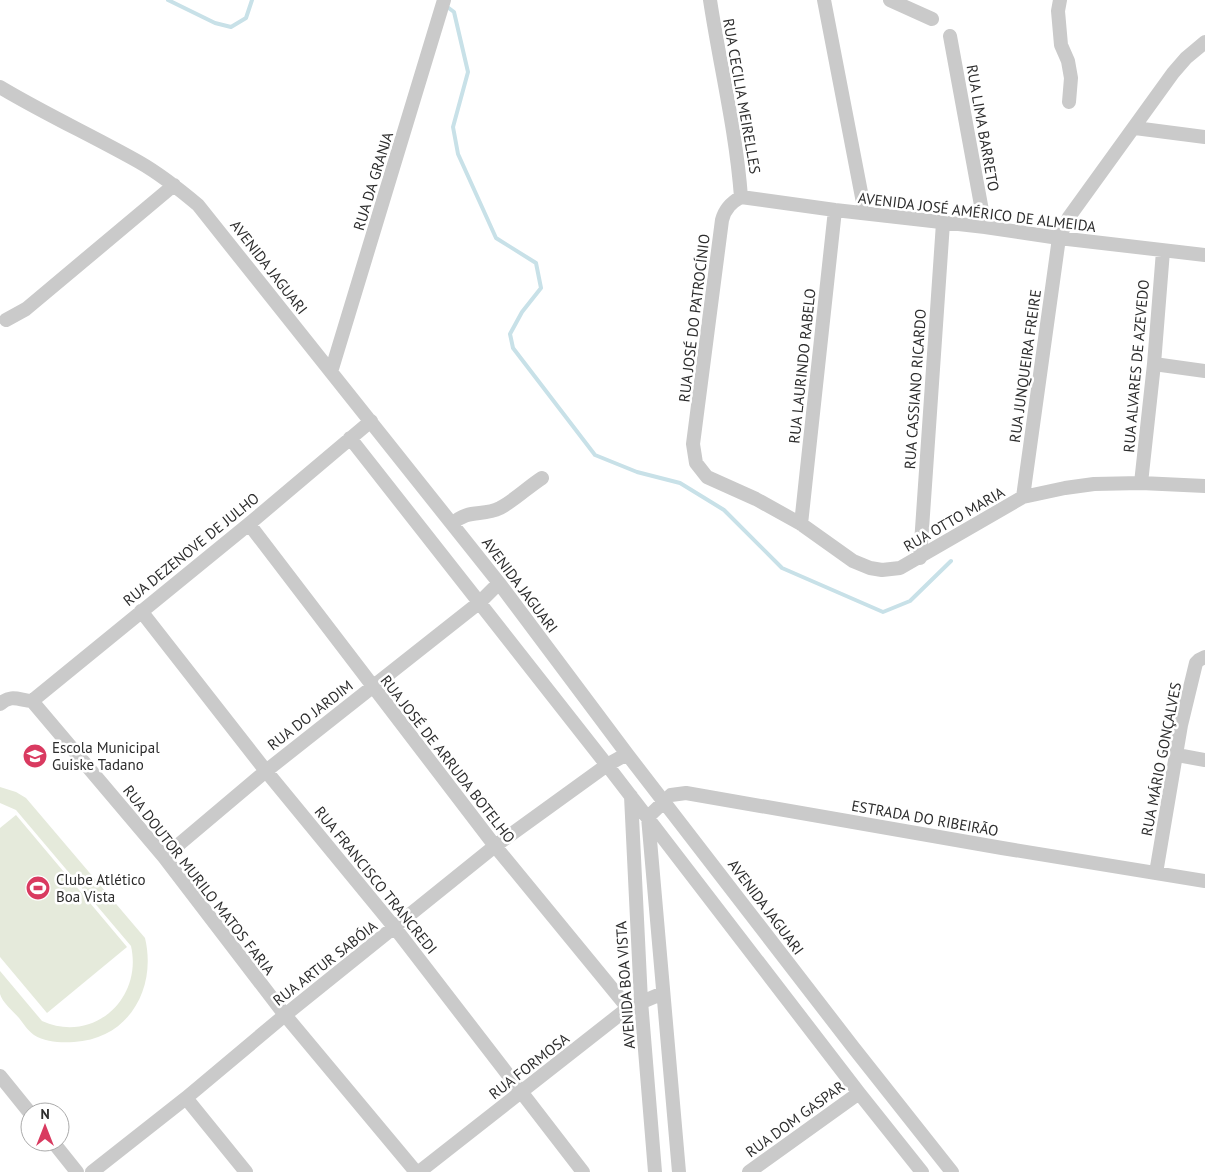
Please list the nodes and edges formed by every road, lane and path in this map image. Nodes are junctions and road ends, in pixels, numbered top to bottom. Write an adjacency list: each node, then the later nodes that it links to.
1 (444, 0): 25 (street, RUA DA GRANJA)
2 (710, 0): 14 (street, RUA CECILIA MEIRELLES)
3 (824, 0): 16 (street)
4 (890, 0): 6 (street)
5 (1060, 0): 10 (street)
6 (932, 19)
7 (950, 36): 18 (street, RUA LIMA BARRETO)
8 (1205, 42): 11 (street, RUA JUNQUEIRA FREIRE)
9 (0, 86): 13 (street, AVENIDA JAGUARI)
10 (1069, 102)
11 (1135, 128): 12 (street); 19 (street, RUA JUNQUEIRA FREIRE)
12 (1205, 137)
13 (174, 185): 22 (street); 25 (street, AVENIDA JAGUARI)
14 (744, 196): 15 (street, AVENIDA JOSÉ AMÉRICO DE ALMEIDA); 28 (street, RUA JOSÉ DO PATROCÍNIO)
15 (835, 210): 16 (street, AVENIDA JOSÉ AMÉRICO DE ALMEIDA); 35 (street, RUA LAURINDO RABELO)
16 (865, 213): 17 (street, AVENIDA JOSÉ AMÉRICO DE ALMEIDA)
17 (943, 223): 18 (street, AVENIDA JOSÉ AMÉRICO DE ALMEIDA); 36 (street, RUA CASSIANO RICARDO)
18 (985, 227): 19 (street, AVENIDA JOSÉ AMÉRICO DE ALMEIDA)
19 (1059, 238): 20 (street, AVENIDA JOSÉ AMÉRICO DE ALMEIDA); 32 (street, RUA JUNQUEIRA FREIRE)
20 (1163, 251): 21 (street, AVENIDA JOSÉ AMÉRICO DE ALMEIDA); 23 (street, RUA ALVARES DE AZEVEDO)
21 (1205, 255)
22 (6, 320)
23 (1154, 364): 24 (street); 30 (street, RUA ALVARES DE AZEVEDO)
24 (1205, 371)
25 (331, 372): 26 (street, AVENIDA JAGUARI)
26 (370, 421): 27 (street, RUA DEZENOVE DE JULHO); 34 (street, AVENIDA JAGUARI)
27 (350, 438): 33 (street, RUA DEZENOVE DE JULHO); 38 (street)
28 (694, 456): 35 (street, RUA OTTO MARIA)
29 (542, 478): 34 (street)
30 (1141, 483): 31 (street, RUA OTTO MARIA); 32 (street, RUA OTTO MARIA)
31 (1205, 486)
32 (1023, 497): 36 (street, RUA OTTO MARIA)
33 (249, 524): 39 (street, RUA DEZENOVE DE JULHO); 41 (street, RUA JOSÉ DE ARRUDA BOTELHO)
34 (452, 524): 37 (street, AVENIDA JAGUARI)
35 (801, 524): 36 (street, RUA OTTO MARIA)
36 (920, 558)
37 (499, 583): 38 (street, RUA DO JARDIM); 44 (street, AVENIDA JAGUARI)
38 (480, 602): 41 (street, RUA DO JARDIM); 47 (street)
39 (141, 611): 42 (street, RUA DEZENOVE DE JULHO); 48 (street, RUA FRANCISCO TRANCREDI)
40 (1205, 657): 45 (street, RUA MÁRIO GONÇALVES)
41 (372, 687): 48 (street, RUA DO JARDIM); 52 (street, RUA JOSÉ DE ARRUDA BOTELHO)
42 (32, 701): 43 (street); 53 (street, RUA DOUTOR MURILO MATOS FARIA)
43 (0, 704)
44 (627, 754): 47 (street, RUA ARTUR SABÓIA); 50 (street, AVENIDA JAGUARI)
45 (1177, 755): 46 (street); 54 (street, RUA MÁRIO GONÇALVES)
46 (1205, 760)
47 (607, 766): 49 (street); 52 (street, RUA ARTUR SABÓIA)
48 (266, 771): 53 (street, RUA DO JARDIM); 56 (street, RUA FRANCISCO TRANCREDI)
49 (631, 796): 51 (street); 58 (street, AVENIDA BOA VISTA)
50 (664, 801): 51 (street, ESTRADA DO RIBEIRÃO); 54 (street, ESTRADA DO RIBEIRÃO); 75 (street, AVENIDA JAGUARI)
51 (648, 817): 57 (street); 62 (street)
52 (494, 846): 56 (street, RUA ARTUR SABÓIA); 58 (street, RUA JOSÉ DE ARRUDA BOTELHO)
53 (164, 857): 59 (street, RUA DOUTOR MURILO MATOS FARIA)
54 (1156, 873): 55 (street, ESTRADA DO RIBEIRÃO)
55 (1205, 881)
56 (395, 928): 59 (street, RUA ARTUR SABÓIA); 61 (street, RUA FRANCISCO TRANCREDI)
57 (663, 993): 58 (street, RUA FORMOSA); 72 (street)
58 (634, 1005): 61 (street, RUA FORMOSA); 71 (street, AVENIDA BOA VISTA)
59 (286, 1015): 63 (street, RUA ARTUR SABÓIA); 69 (street, RUA DOUTOR MURILO MATOS FARIA)
60 (0, 1076): 64 (street)
61 (523, 1091): 69 (street, RUA FORMOSA); 70 (street, RUA FRANCISCO TRANCREDI)
62 (859, 1093): 73 (street, RUA DOM GASPAR); 74 (street)
63 (186, 1098): 67 (street, RUA ARTUR SABÓIA); 68 (street)
64 (21, 1102)
65 (61, 1152): 66 (street)
66 (77, 1172)
67 (92, 1172)
68 (246, 1172)
69 (418, 1172)
70 (584, 1172)
71 (655, 1172)
72 (680, 1172)
73 (749, 1172)
74 (922, 1172)
75 (952, 1172)

